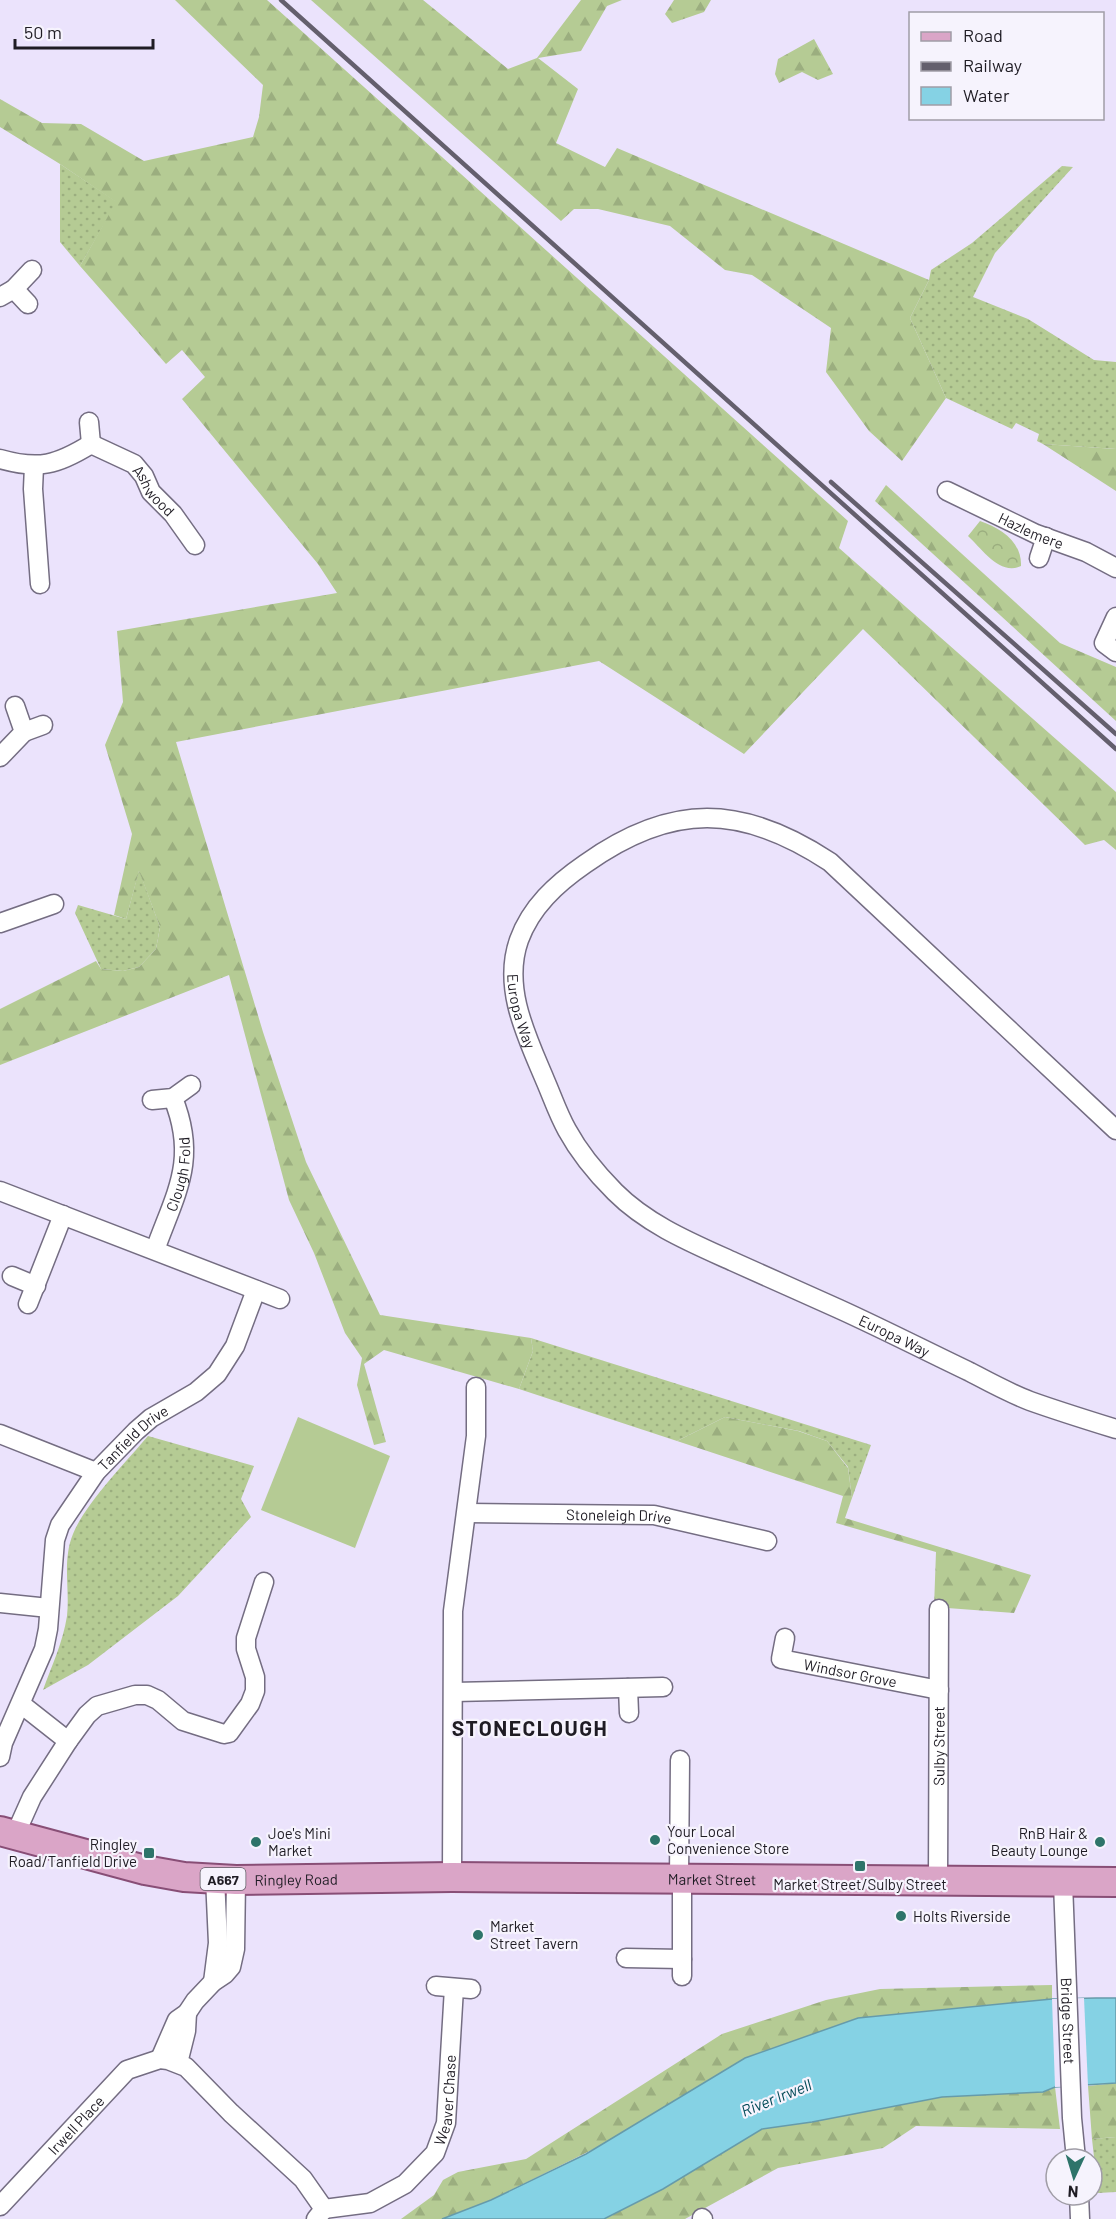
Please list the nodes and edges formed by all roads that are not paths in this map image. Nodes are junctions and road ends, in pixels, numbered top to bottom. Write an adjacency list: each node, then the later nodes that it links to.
1 (32, 270): 2 (street)
2 (7, 293): 3 (street)
3 (28, 304)
4 (89, 422): 5 (street)
5 (91, 444): 7 (street); 10 (street, Ashwood)
6 (0, 459): 7 (street)
7 (34, 466): 13 (street)
8 (947, 491): 9 (street, Hazlemere)
9 (1046, 537): 11 (street); 12 (street, Hazlemere)
10 (195, 546)
11 (1039, 558)
12 (1116, 568)
13 (40, 584)
14 (1116, 617): 15 (street)
15 (1116, 651)
16 (15, 706): 18 (street)
17 (43, 725): 18 (street)
18 (24, 732): 19 (street)
19 (0, 757)
20 (54, 904): 21 (street)
21 (0, 923)
22 (191, 1085): 23 (street)
23 (173, 1098): 24 (street); 28 (street, Clough Fold)
24 (152, 1100)
25 (1116, 1130): 35 (street, Europa Way)
26 (0, 1191): 27 (street)
27 (63, 1215): 28 (street); 30 (street)
28 (155, 1250): 31 (street)
29 (12, 1276): 30 (street)
30 (36, 1286): 33 (street)
31 (256, 1290): 32 (street); 37 (street, Tanfield Drive)
32 (280, 1299)
33 (28, 1304)
34 (476, 1387): 38 (street)
35 (1116, 1429)
36 (0, 1434): 37 (street)
37 (96, 1472): 42 (street, Tanfield Drive)
38 (467, 1513): 39 (street, Stoneleigh Drive); 48 (street)
39 (767, 1542)
40 (264, 1582): 51 (street)
41 (0, 1604): 42 (street)
42 (49, 1608): 49 (street, Tanfield Drive)
43 (939, 1609): 47 (street, Sulby Street)
44 (785, 1638): 47 (street, Windsor Grove)
45 (628, 1688): 46 (street); 48 (street); 50 (street)
46 (663, 1688)
47 (939, 1690): 58 (street, Sulby Street)
48 (454, 1692): 55 (street)
49 (21, 1704): 51 (street); 52 (street, Tanfield Drive)
50 (629, 1713)
51 (68, 1742): 54 (street)
52 (0, 1757)
53 (680, 1760): 57 (street)
54 (7, 1833): 56 (main road, Ringley Road / A667)
55 (452, 1877): 56 (main road, Ringley Road / A667); 57 (main road, Market Street / A667)
56 (226, 1879): 63 (street)
57 (680, 1879): 58 (main road, Market Street / A667); 61 (street)
58 (938, 1882): 60 (main road, Market Street / A667)
59 (1116, 1882): 60 (main road, Market Street / A667)
60 (1063, 1883): 66 (street, Bridge Street)
61 (626, 1958)
62 (453, 1988): 68 (street, Weaver Chase)
63 (187, 2013): 64 (street); 65 (street)
64 (160, 2059): 65 (street); 67 (street, Irwell Place)
65 (178, 2063): 68 (street, Weaver Chase)
66 (1075, 2147)
67 (0, 2206)
68 (320, 2214)

